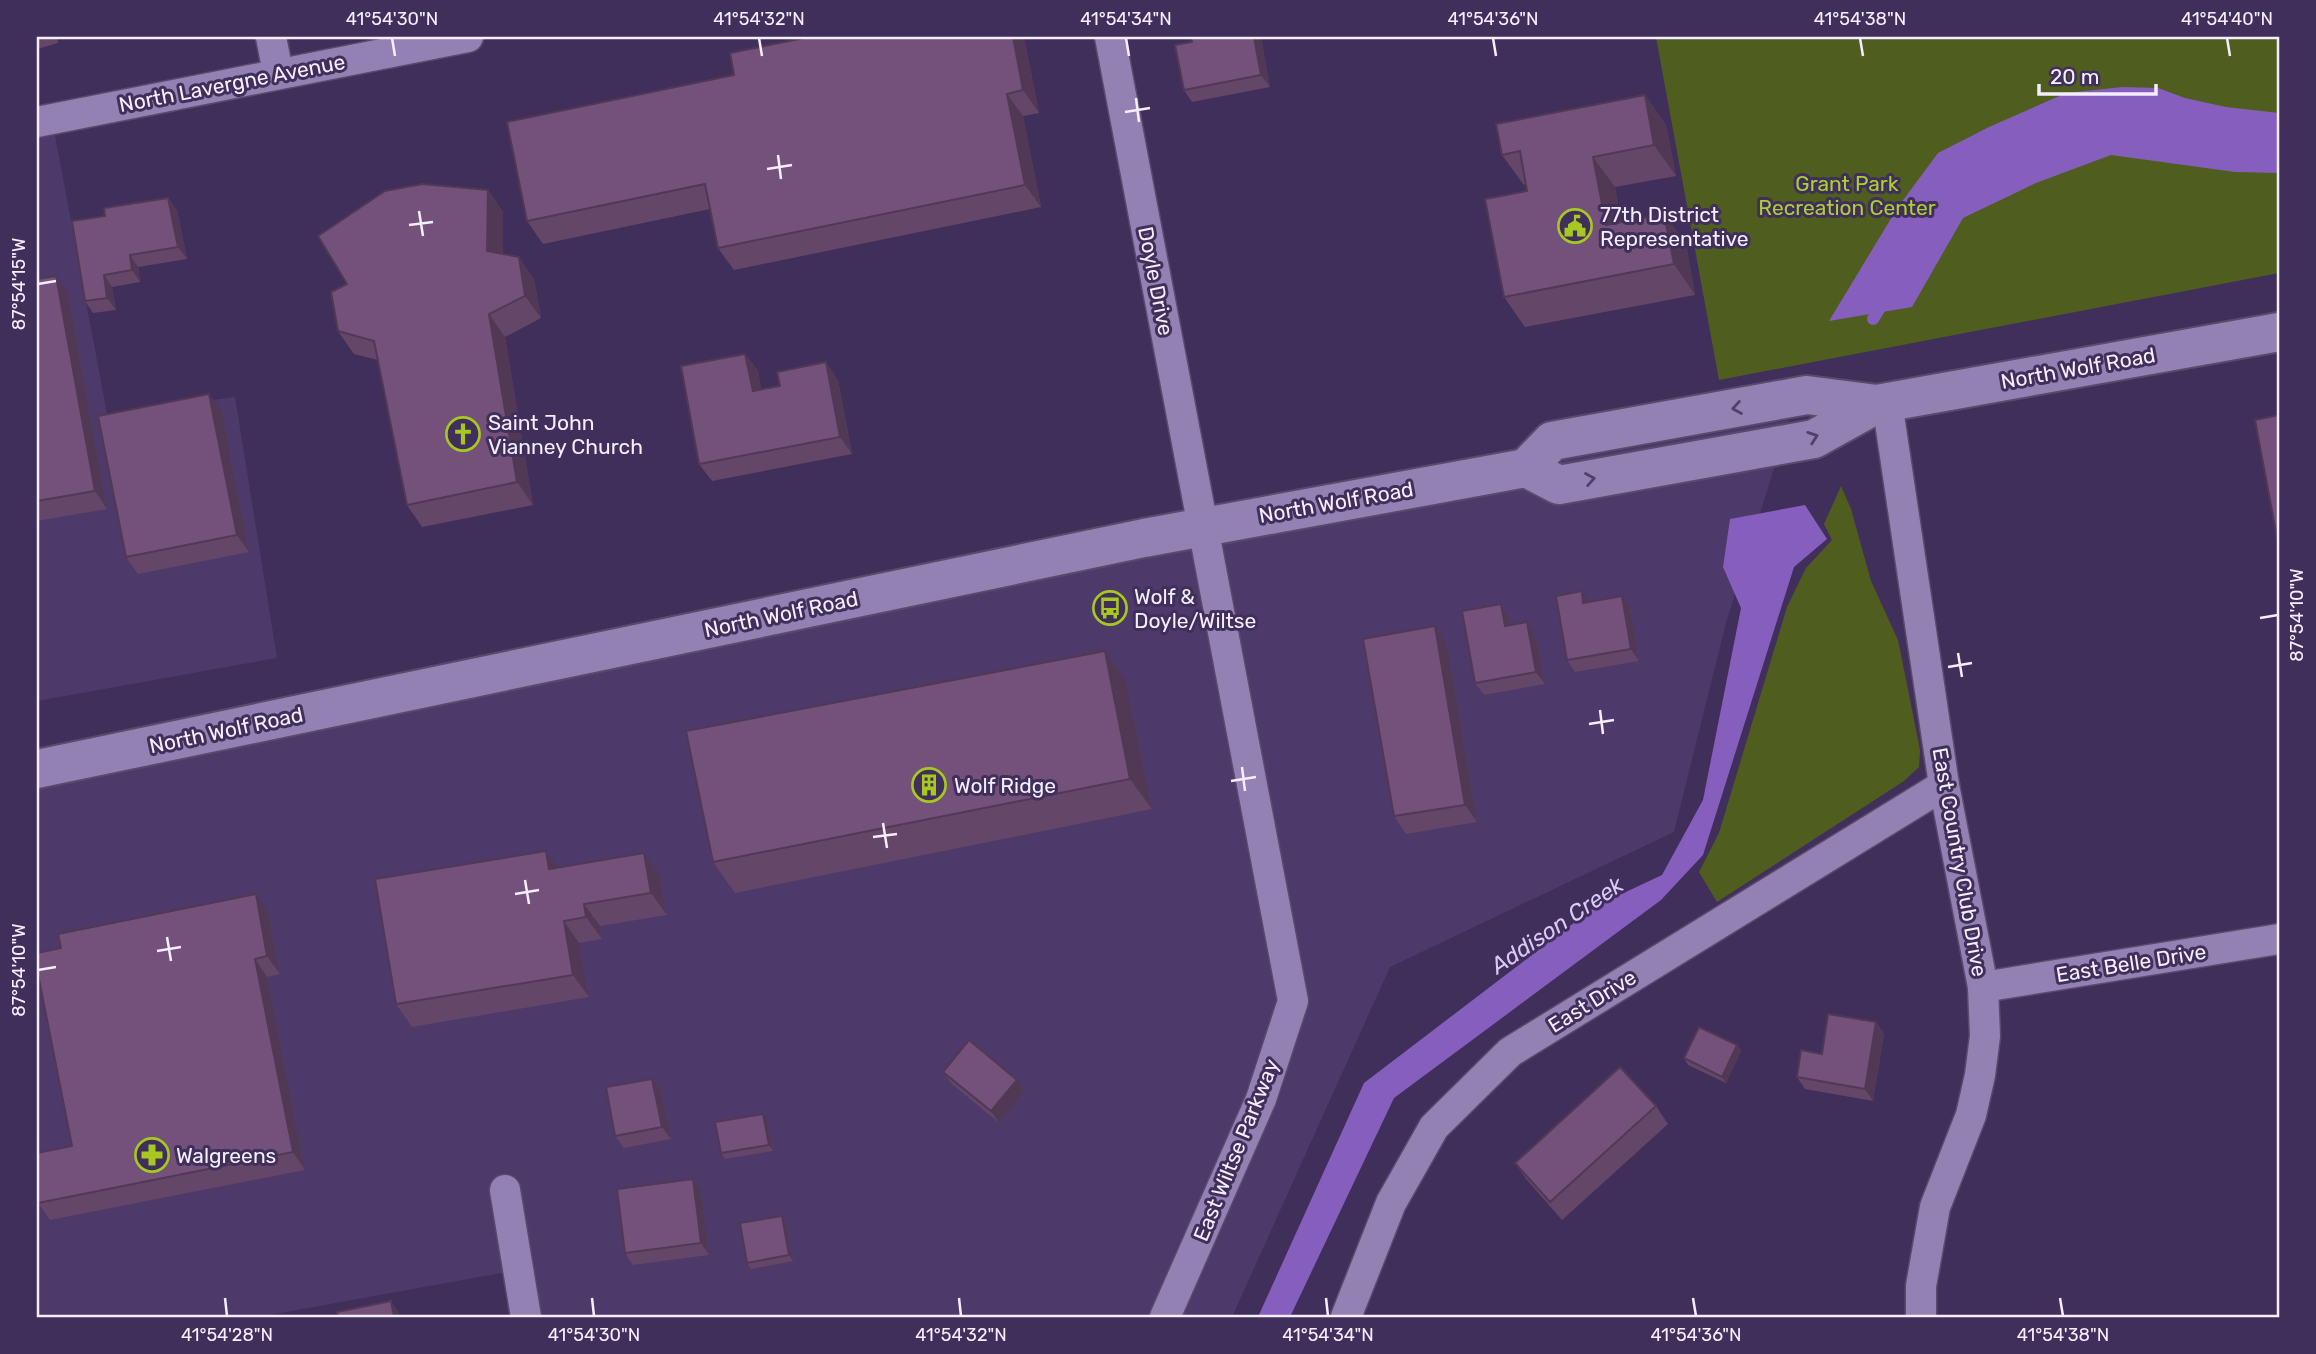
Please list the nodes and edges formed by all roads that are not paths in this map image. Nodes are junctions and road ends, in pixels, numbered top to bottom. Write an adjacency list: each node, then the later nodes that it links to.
1 (271, 37): 4 (street)
2 (468, 37): 4 (street, North Lavergne Avenue)
3 (1110, 37): 8 (street, Doyle Drive)
4 (278, 73): 5 (street, North Lavergne Avenue)
5 (37, 122)
6 (2279, 332): 7 (main road, North Wolf Road)
7 (1882, 403): 8 (main road, North Wolf Road); 10 (street, East Country Club Drive)
8 (1202, 526): 9 (main road, North Wolf Road); 15 (street, East Wiltse Parkway)
9 (37, 769)
10 (1944, 785): 12 (street, East Country Club Drive); 16 (street, East Drive)
11 (2279, 939): 12 (street, East Belle Drive)
12 (1983, 987): 17 (street, East Country Club Drive)
13 (505, 1190): 14 (street)
14 (526, 1317)
15 (1165, 1317)
16 (1346, 1317)
17 (1921, 1317)

